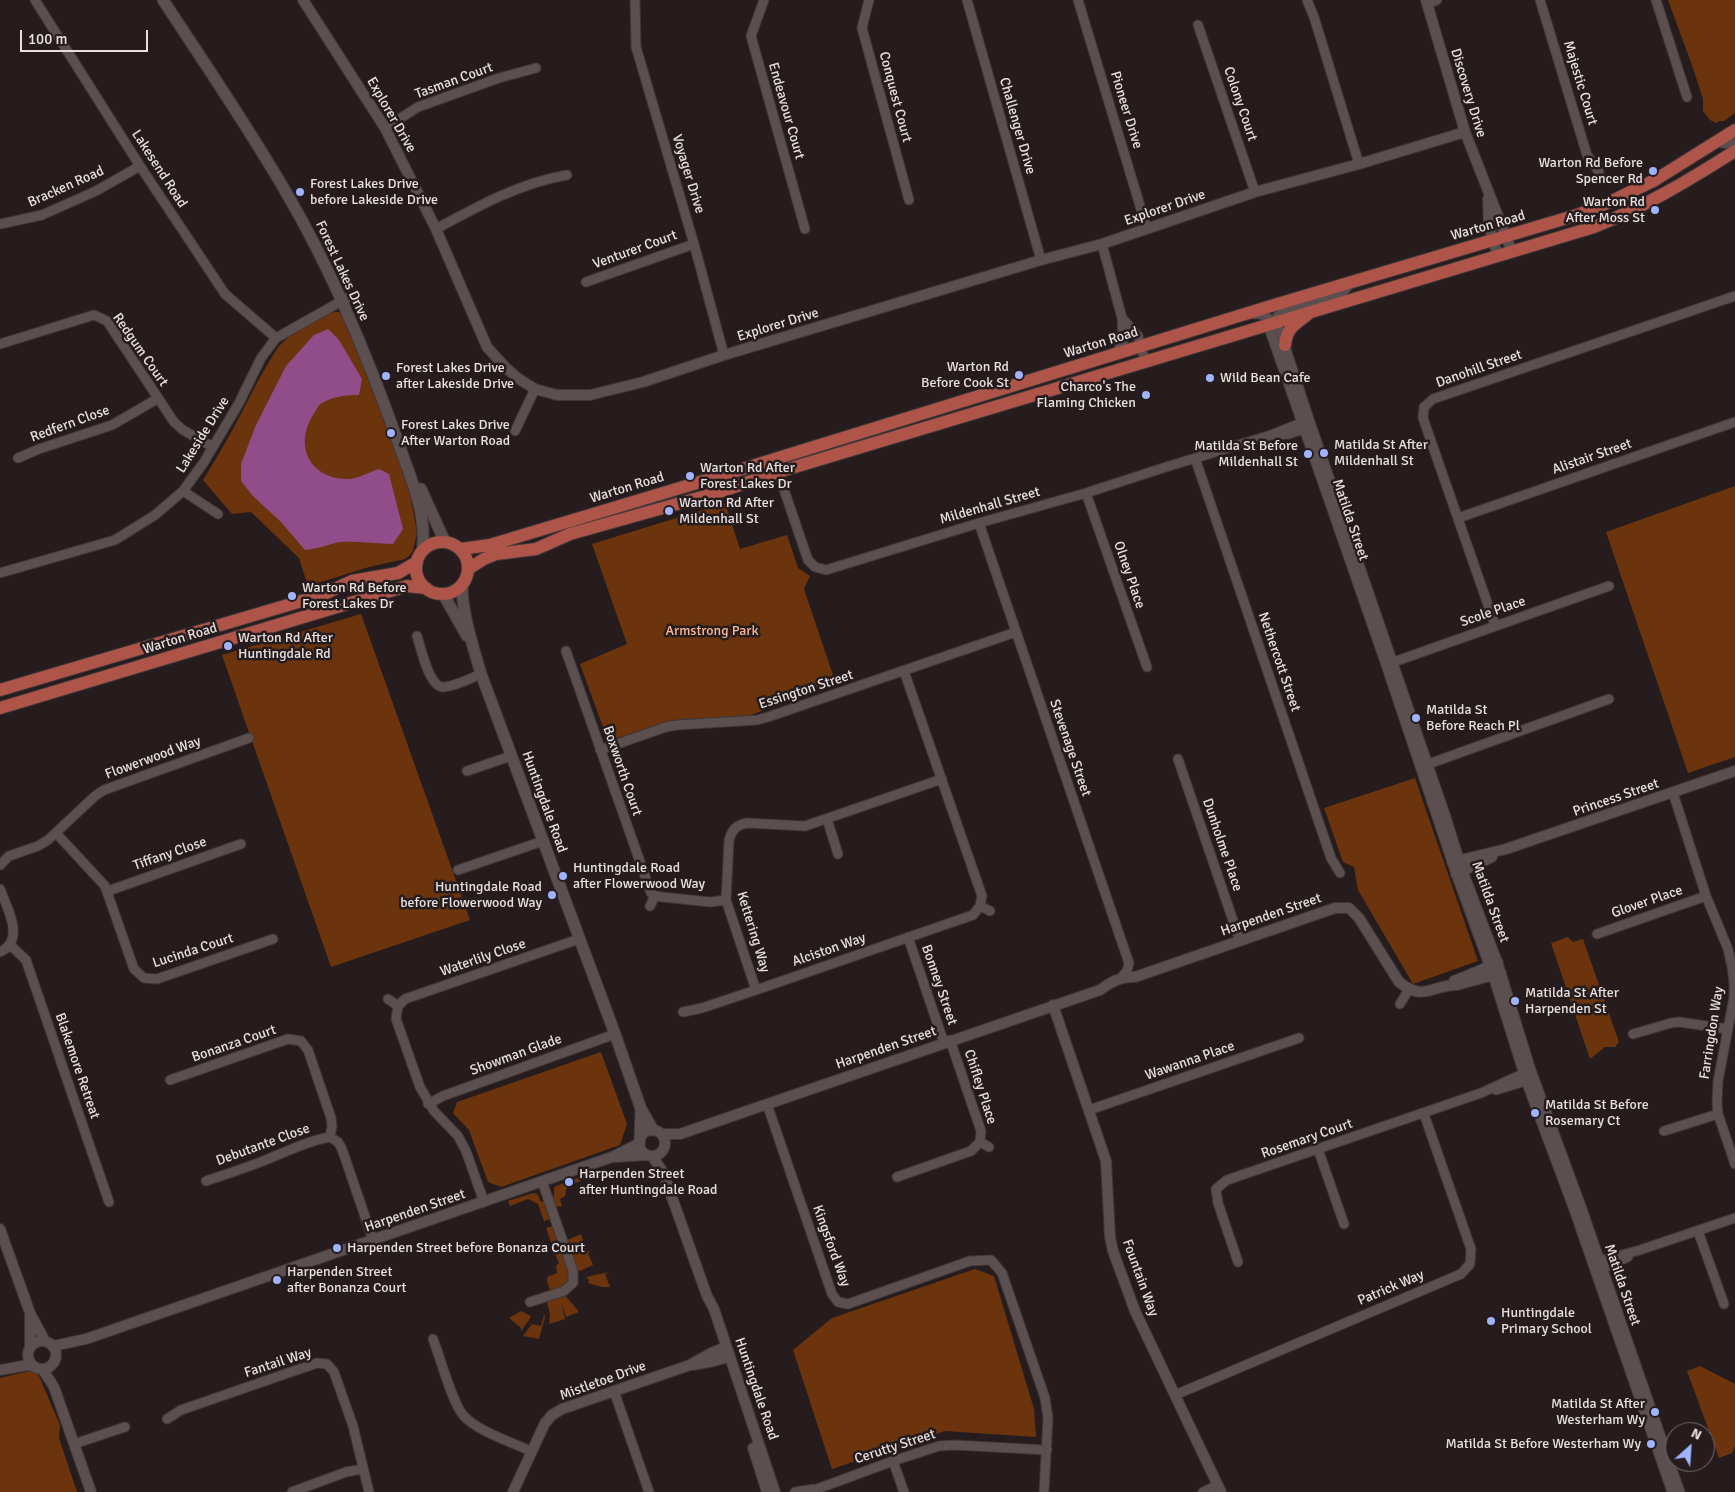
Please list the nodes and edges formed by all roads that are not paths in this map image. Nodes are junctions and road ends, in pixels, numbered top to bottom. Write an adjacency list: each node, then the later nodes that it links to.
1 (35, 0): 24 (street, Lakesend Road)
2 (163, 0): 44 (main road, Forest Lakes Drive)
3 (172, 0): 44 (main road, Forest Lakes Drive)
4 (304, 0): 17 (street, Explorer Drive)
5 (635, 0): 36 (street, Voyager Drive)
6 (764, 0): 32 (street, Endeavour Court)
7 (869, 0): 29 (street, Conquest Court)
8 (967, 0): 40 (street, Challenger Drive)
9 (1078, 0): 33 (street, Pioneer Drive)
10 (1307, 0): 23 (street)
11 (1540, 0): 25 (street, Majestic Court)
12 (1656, 0): 16 (street)
13 (1430, 1): 19 (street, Discovery Drive)
14 (1198, 25): 27 (street, Colony Court)
15 (536, 68): 17 (street, Tasman Court)
16 (1687, 97)
17 (385, 128): 31 (street, Explorer Drive)
18 (1735, 130): 20 (main road, Warton Road)
19 (1465, 132): 23 (street, Explorer Drive); 28 (street, Discovery Drive)
20 (1718, 142): 21 (street); 34 (main road, Warton Road)
21 (1735, 144)
22 (1735, 151): 38 (main road, Warton Road)
23 (1359, 164): 27 (street, Explorer Drive)
24 (140, 166): 30 (street, Bracken Road); 49 (street, Lakesend Road)
25 (1599, 172)
26 (567, 175): 31 (street)
27 (1255, 192): 33 (street, Explorer Drive)
28 (1488, 192): 34 (street, Discovery Drive); 35 (street, Discovery Drive)
29 (909, 200)
30 (0, 224)
31 (436, 229): 60 (street, Explorer Drive)
32 (805, 229)
33 (1147, 229): 37 (street, Explorer Drive)
34 (1506, 235): 35 (main road, Warton Road); 38 (street, Discovery Drive)
35 (1492, 240): 39 (street, Discovery Drive); 42 (main road, Warton Road)
36 (694, 244): 41 (street, Venturer Court); 55 (street, Voyager Drive)
37 (1102, 244): 40 (street, Explorer Drive); 47 (street)
38 (1512, 252): 39 (main road, Warton Road)
39 (1498, 256): 45 (main road, Warton Road)
40 (1041, 260): 55 (street, Explorer Drive)
41 (586, 282)
42 (1351, 282): 46 (main road, Warton Road); 48 (street)
43 (1735, 296): 72 (street, Danohill Street)
44 (344, 299): 49 (street, Lakeside Drive); 74 (main road, Forest Lakes Drive); 76 (main road, Forest Lakes Drive)
45 (1313, 310): 48 (main road, Warton Road); 52 (main road)
46 (1243, 314): 48 (street); 50 (main road, Warton Road)
47 (1122, 318): 53 (street); 54 (street)
48 (1273, 322): 52 (street, Matilda Street); 56 (main road, Warton Road); 63 (street, Matilda Street)
49 (276, 338): 65 (street, Lakeside Drive)
50 (1159, 341): 53 (main road, Warton Road); 56 (main road)
51 (0, 344): 61 (street, Redgum Court)
52 (1285, 345): 63 (street, Matilda Street)
53 (1141, 346): 54 (main road, Warton Road); 58 (street)
54 (1116, 354): 57 (main road, Warton Road)
55 (724, 355): 60 (street, Explorer Drive)
56 (1164, 355): 58 (main road, Warton Road)
57 (1101, 359): 59 (main road); 75 (main road, Warton Road)
58 (1145, 361): 59 (main road, Warton Road)
59 (1106, 373): 68 (main road, Warton Road)
60 (535, 389): 64 (street)
61 (157, 399): 65 (street, Redgum Court); 66 (street, Redfern Close)
62 (1735, 422): 72 (street, Alistair Street)
63 (1306, 424): 67 (street, Mildenhall Street); 88 (street, Matilda Street)
64 (515, 431)
65 (213, 447): 69 (street, Lakeside Drive)
66 (18, 458)
67 (1195, 458): 70 (street, Mildenhall Street); 114 (street, Nethercott Street)
68 (778, 472): 73 (street, Mildenhall Street); 77 (main road, Warton Road)
69 (183, 491): 71 (street); 78 (street, Lakeside Drive)
70 (1086, 493): 73 (street, Mildenhall Street); 89 (street, Olney Place)
71 (218, 514)
72 (1458, 518): 83 (street, Danohill Street)
73 (979, 523): 84 (street, Stevenage Street)
74 (445, 542): 75 (main road); 76 (main road, Warton Road)
75 (460, 549): 77 (main road)
76 (420, 557): 81 (main road); 92 (main road, Warton Road)
77 (468, 569): 79 (main road)
78 (0, 574)
79 (462, 585): 82 (main road); 86 (main road, Huntingdale Road)
80 (1609, 586): 83 (street, Scole Place)
81 (426, 588): 82 (main road, Warton Road); 94 (main road, Warton Road)
82 (443, 594): 86 (main road, Huntingdale Road)
83 (1494, 625): 88 (street, Scole Place)
84 (1016, 632): 90 (street, Essington Street); 133 (street, Stevenage Street)
85 (417, 636): 91 (street)
86 (473, 646): 91 (main road, Huntingdale Road)
87 (566, 651): 96 (street, Boxworth Court)
88 (1389, 663): 99 (street, Matilda Street)
89 (1147, 667)
90 (904, 671): 96 (street, Essington Street); 102 (street)
91 (481, 674): 97 (main road, Huntingdale Road)
92 (0, 690)
93 (1609, 699): 99 (street)
94 (0, 708)
95 (249, 738): 105 (street, Flowerwood Way)
96 (600, 750): 117 (street, Boxworth Court)
97 (511, 756): 100 (street); 106 (main road, Huntingdale Road)
98 (1178, 759): 127 (street, Dunholme Place)
99 (1424, 765): 110 (street, Matilda Street)
100 (467, 771)
101 (1735, 771): 103 (street, Princess Street)
102 (942, 779): 104 (street, Kettering Way); 121 (street)
103 (1673, 793): 108 (street, Princess Street); 118 (street, Farringdon Way)
104 (827, 819): 109 (street); 119 (street, Kettering Way)
105 (56, 833): 111 (street, Flowerwood Way); 116 (street, Lucinda Court)
106 (543, 841): 112 (street); 126 (main road, Huntingdale Road)
107 (241, 844): 116 (street, Tiffany Close)
108 (1506, 850): 110 (street, Princess Street); 113 (street, Princess Street)
109 (838, 854)
110 (1456, 861): 113 (street, Matilda Street)
111 (0, 865)
112 (458, 870)
113 (1459, 872): 131 (street, Matilda Street)
114 (1340, 873)
115 (0, 889): 128 (street)
116 (108, 891): 125 (street, Lucinda Court)
117 (655, 896): 119 (street); 120 (street)
118 (1706, 896): 123 (street, Glover Place); 129 (street, Farringdon Way)
119 (726, 900): 135 (street, Kettering Way)
120 (650, 906)
121 (980, 906): 122 (street); 124 (street, Alciston Way)
122 (990, 911)
123 (1597, 934)
124 (908, 937): 135 (street, Alciston Way); 146 (street, Bonney Street)
125 (273, 939)
126 (579, 939): 140 (street, Waterlily Close); 143 (main road, Huntingdale Road)
127 (1240, 941): 132 (street, Harpenden Street); 134 (street, Harpenden Street)
128 (10, 945): 130 (street); 169 (street, Blakemore Retreat)
129 (1732, 948): 142 (street, Farringdon Way)
130 (0, 952)
131 (1495, 969): 134 (street); 147 (street, Matilda Street)
132 (1135, 977): 133 (street, Harpenden Street); 136 (street, Harpenden Street)
133 (1120, 980): 136 (street, Harpenden Street)
134 (1409, 989): 138 (street)
135 (756, 990): 141 (street, Alciston Way)
136 (1100, 990): 139 (street, Harpenden Street)
137 (388, 999): 140 (street)
138 (1400, 1004)
139 (1053, 1005): 146 (street, Harpenden Street); 152 (street, Fountain Way)
140 (398, 1006): 149 (street)
141 (683, 1012)
142 (1728, 1029): 144 (street); 154 (street, Farringdon Way)
143 (615, 1034): 149 (street, Showman Glade); 151 (main road, Huntingdale Road)
144 (1633, 1034)
145 (1299, 1038): 152 (street, Wawanna Place)
146 (947, 1041): 150 (street, Harpenden Street); 160 (street, Chifley Place)
147 (1529, 1076): 153 (street, Rosemary Court); 177 (street, Matilda Street)
148 (170, 1080): 158 (street, Bonanza Court)
149 (428, 1104): 170 (street)
150 (767, 1104): 157 (street, Harpenden Street); 194 (street, Kingsford Way)
151 (641, 1109): 156 (main road, Huntingdale Road); 159 (main road, Huntingdale Road)
152 (1089, 1110): 190 (street, Fountain Way)
153 (1424, 1114): 162 (street, Rosemary Court); 190 (street, Patrick Way)
154 (1718, 1114): 155 (street); 165 (street, Farringdon Way)
155 (1664, 1131)
156 (657, 1132): 157 (street, Harpenden Street); 159 (street, Harpenden Street); 163 (street)
157 (680, 1134): 163 (street, Harpenden Street)
158 (330, 1137): 167 (street, Debutante Close); 175 (street)
159 (640, 1141): 163 (street); 164 (street, Harpenden Street)
160 (980, 1142): 161 (street, Chifley Place); 166 (street, Chifley Place)
161 (989, 1147)
162 (1318, 1149): 172 (street); 176 (street, Rosemary Court)
163 (656, 1153): 164 (street, Harpenden Street); 184 (street, Huntingdale Road)
164 (612, 1157): 168 (street, Harpenden Street)
165 (1735, 1164)
166 (897, 1177)
167 (206, 1180)
168 (542, 1181): 170 (street, Harpenden Street); 178 (street)
169 (109, 1202)
170 (484, 1202): 175 (street, Harpenden Street)
171 (1735, 1218): 173 (street)
172 (1344, 1224)
173 (1698, 1231): 177 (street); 179 (street)
174 (1, 1234): 180 (street)
175 (373, 1240): 183 (street, Harpenden Street)
176 (1238, 1262)
177 (1597, 1266): 211 (street, Matilda Street); 212 (street, Matilda Street)
178 (530, 1302)
179 (1724, 1304)
180 (30, 1313): 182 (street); 183 (street)
181 (433, 1339): 195 (street)
182 (29, 1350): 183 (street, Harpenden Street); 185 (street); 186 (street, Harpenden Street)
183 (52, 1352): 187 (street, Harpenden Street); 188 (street)
184 (725, 1353): 189 (street, Mistletoe Drive); 205 (street, Huntingdale Road); 206 (street, Huntingdale Road)
185 (33, 1366): 186 (street, Harpenden Street); 187 (street, Harpenden Street)
186 (1, 1369)
187 (43, 1370): 188 (street)
188 (54, 1387): 193 (street)
189 (614, 1391): 195 (street, Mistletoe Drive); 204 (street)
190 (1175, 1395): 198 (street, Fountain Way)
191 (167, 1419): 197 (street, Fantail Way)
192 (125, 1427): 193 (street)
193 (74, 1444): 200 (street)
194 (1047, 1450): 196 (street, Cerutty Street); 209 (street, Kingsford Way)
195 (531, 1452): 203 (street, Mistletoe Drive)
196 (893, 1461): 199 (street, Cerutty Street); 208 (street)
197 (363, 1469): 201 (street); 202 (street, Fantail Way)
198 (1219, 1488): 210 (street)
199 (812, 1490): 207 (street, Cerutty Street)
200 (91, 1492)
201 (292, 1492)
202 (369, 1492)
203 (512, 1492)
204 (648, 1492)
205 (767, 1492)
206 (775, 1492)
207 (795, 1492)
208 (904, 1492)
209 (1044, 1492)
210 (1203, 1492)
211 (1672, 1492)
212 (1680, 1492)

